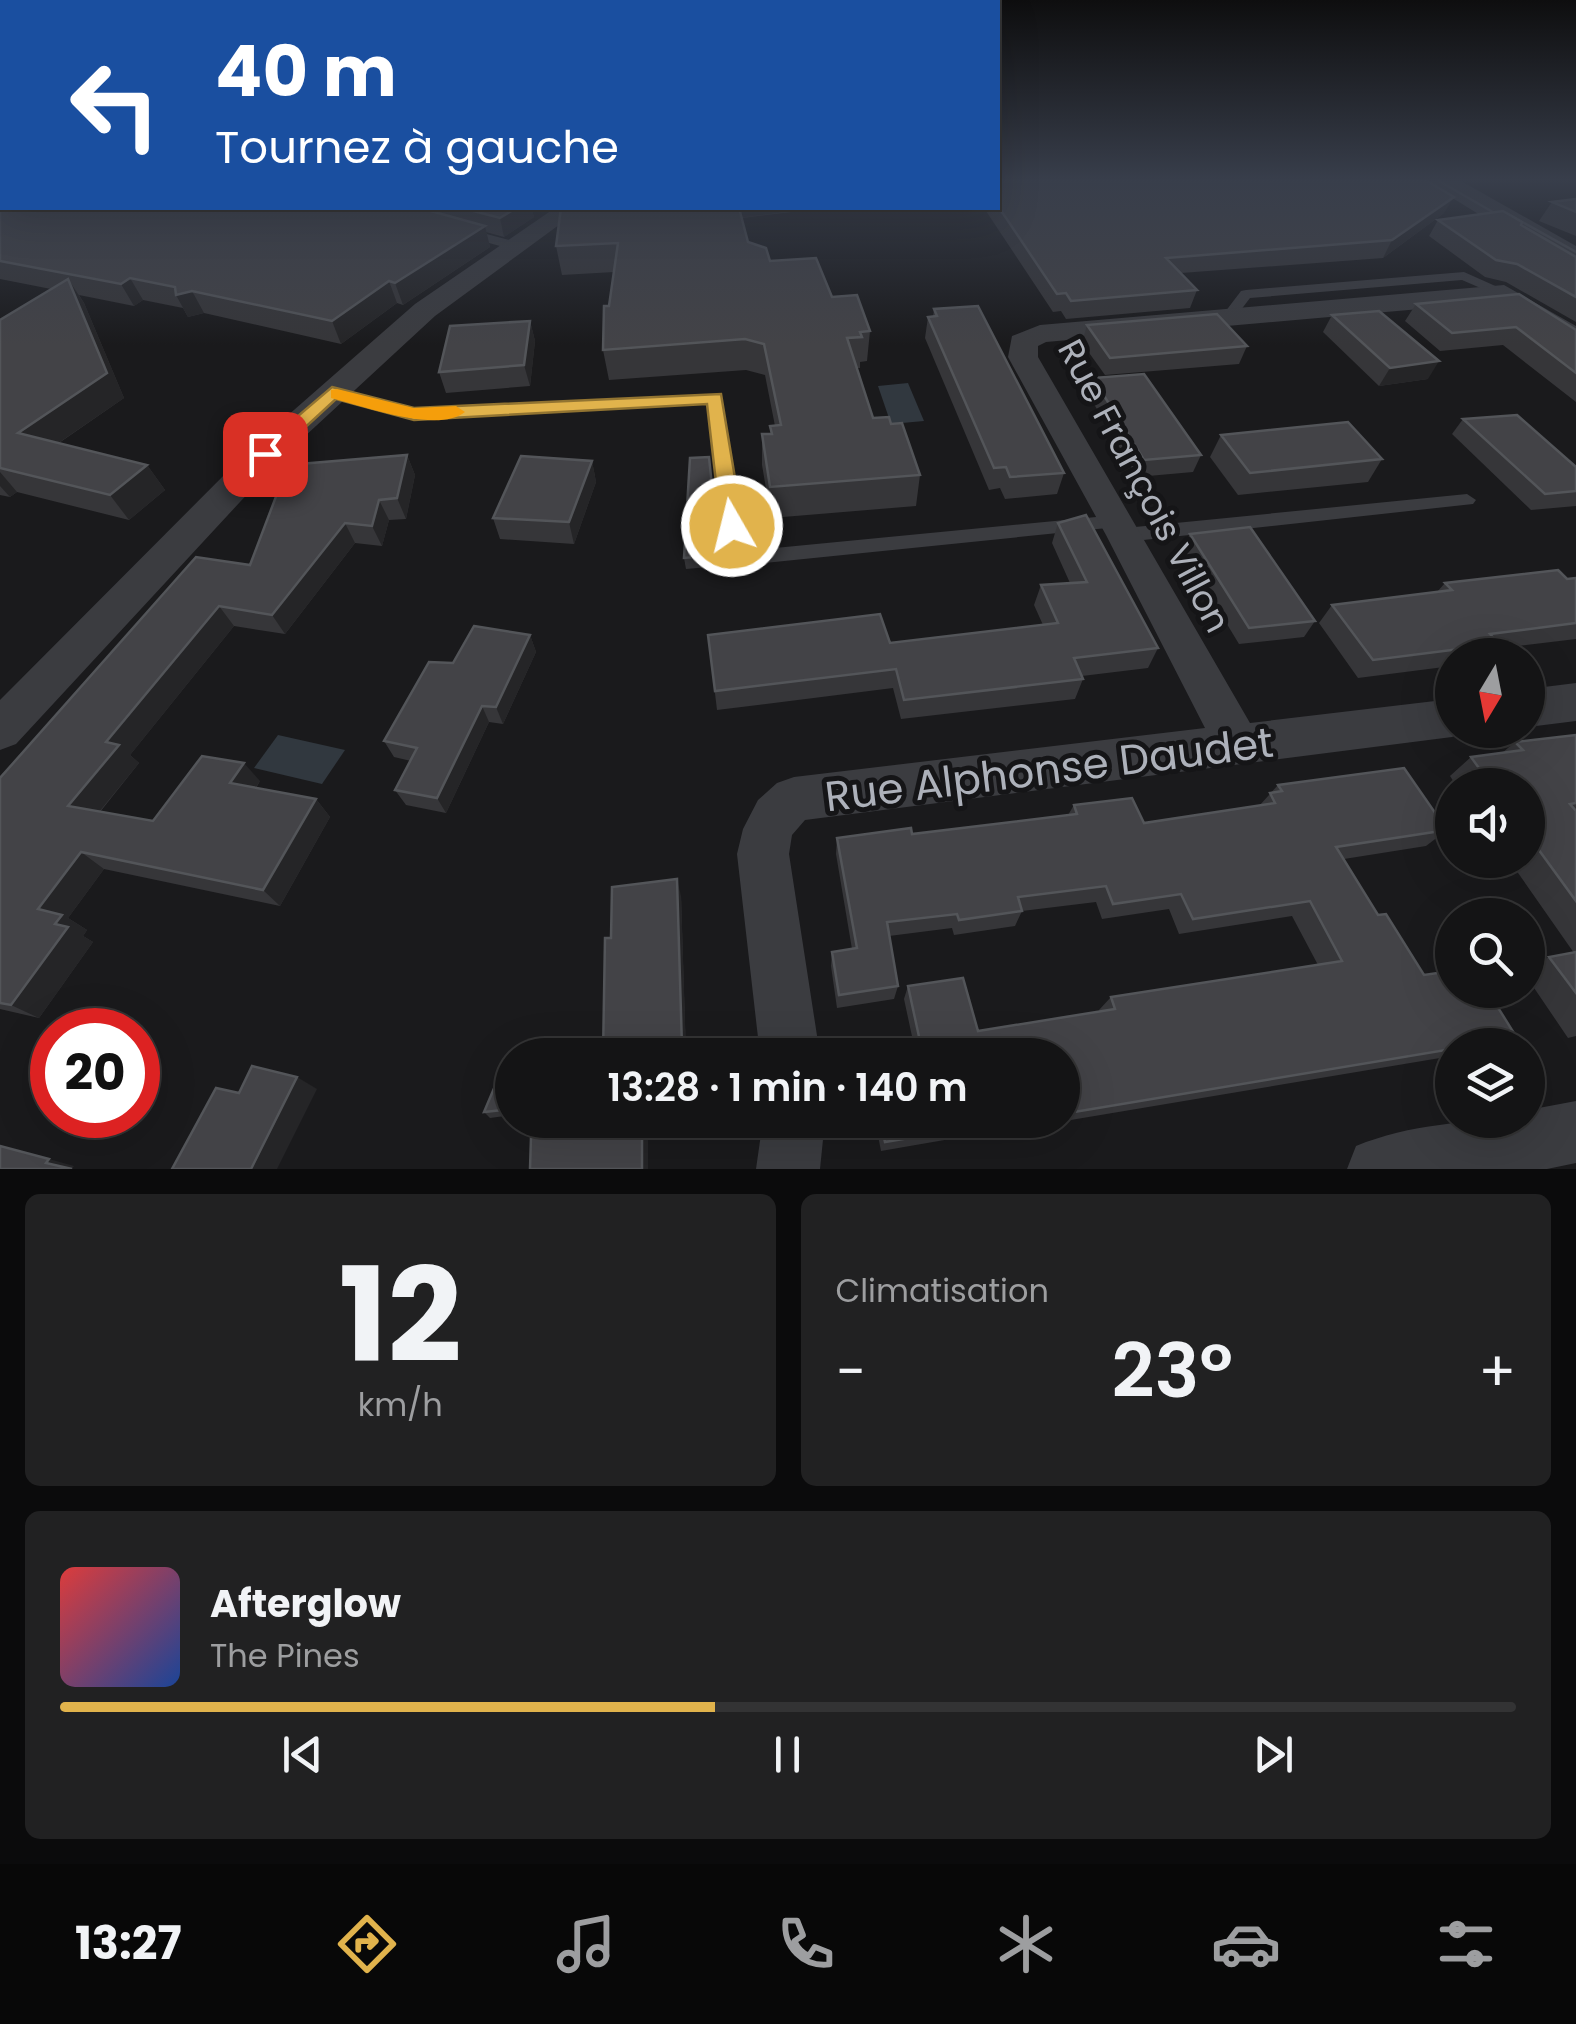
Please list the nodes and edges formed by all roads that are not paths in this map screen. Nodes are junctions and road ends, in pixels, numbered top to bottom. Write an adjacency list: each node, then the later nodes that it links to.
1 (479, 236): 5 (lane)
2 (530, 236): 5 (street)
3 (1534, 236): 7 (street)
4 (1547, 236): 6 (street)
5 (515, 246): 9 (street)
6 (1576, 252)
7 (1576, 260)
8 (1576, 339): 11 (street, Rue François Villon)
9 (332, 393): 11 (lane); 15 (street)
10 (1468, 500): 11 (lane)
11 (1121, 528): 16 (street, Rue François Villon)
12 (1576, 702): 13 (street)
13 (1545, 706)
14 (1435, 720): 16 (street, Rue Alphonse Daudet)
15 (0, 730)
16 (1238, 746): 17 (street, Rue Alphonse Daudet)
17 (788, 1038)
18 (1576, 1132): 21 (street)
19 (792, 1138): 20 (street)
20 (788, 1169)
21 (1379, 1169)

